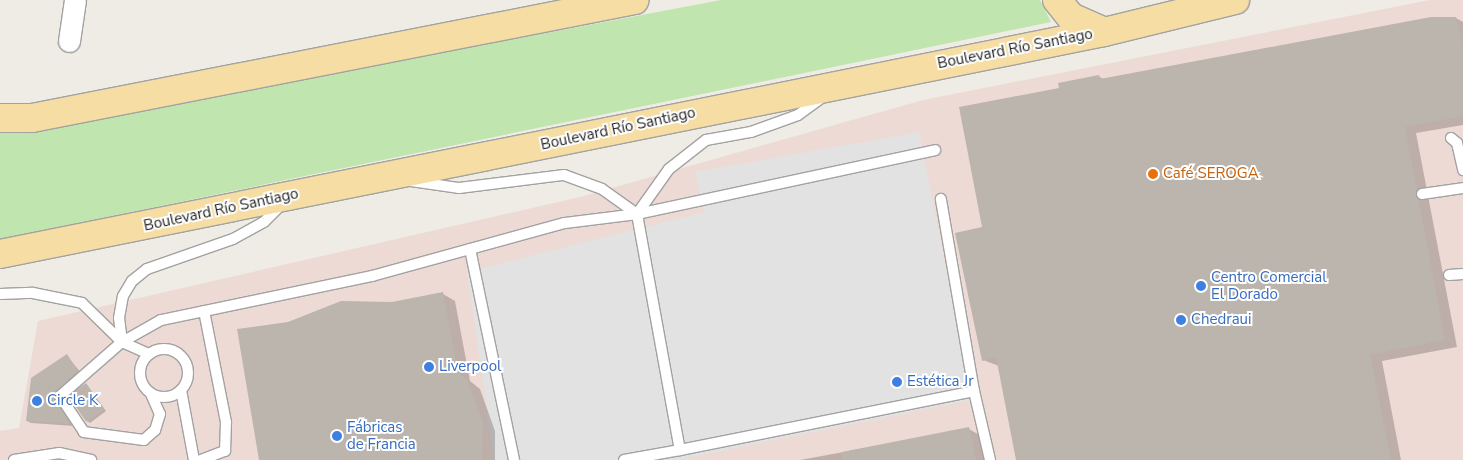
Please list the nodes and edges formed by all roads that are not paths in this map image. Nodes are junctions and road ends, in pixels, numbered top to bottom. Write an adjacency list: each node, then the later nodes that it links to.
1 (76, 0): 8 (street)
2 (635, 0): 10 (main road)
3 (1058, 0): 7 (main road)
4 (1159, 0): 6 (main road)
5 (1235, 0): 6 (main road, Boulevard Río Santiago)
6 (1138, 24): 7 (main road, Boulevard Río Santiago)
7 (1104, 32): 9 (main road, Boulevard Río Santiago)
8 (69, 41)
9 (844, 82): 14 (main road, Boulevard Río Santiago); 19 (lane)
10 (0, 118)
11 (1450, 138): 13 (lane)
12 (935, 150): 19 (lane)
13 (1463, 170)
14 (386, 176): 17 (main road, Boulevard Río Santiago); 19 (lane)
15 (1463, 188): 16 (lane)
16 (1422, 194)
17 (288, 196): 21 (main road, Boulevard Río Santiago); 26 (lane)
18 (941, 199): 29 (lane)
19 (637, 214): 20 (lane); 31 (lane)
20 (470, 249): 25 (lane); 36 (lane)
21 (0, 254)
22 (1463, 274): 23 (lane)
23 (1449, 275)
24 (0, 294): 26 (lane)
25 (204, 311): 26 (lane); 35 (lane)
26 (122, 342): 27 (lane); 30 (lane)
27 (149, 354): 28 (lane); 30 (lane)
28 (181, 390): 30 (lane); 34 (lane)
29 (974, 390): 31 (lane); 38 (lane)
30 (151, 394)
31 (680, 450): 37 (lane)
32 (14, 460): 33 (lane)
33 (92, 460)
34 (194, 460)
35 (201, 460)
36 (514, 460)
37 (624, 460)
38 (990, 460)

